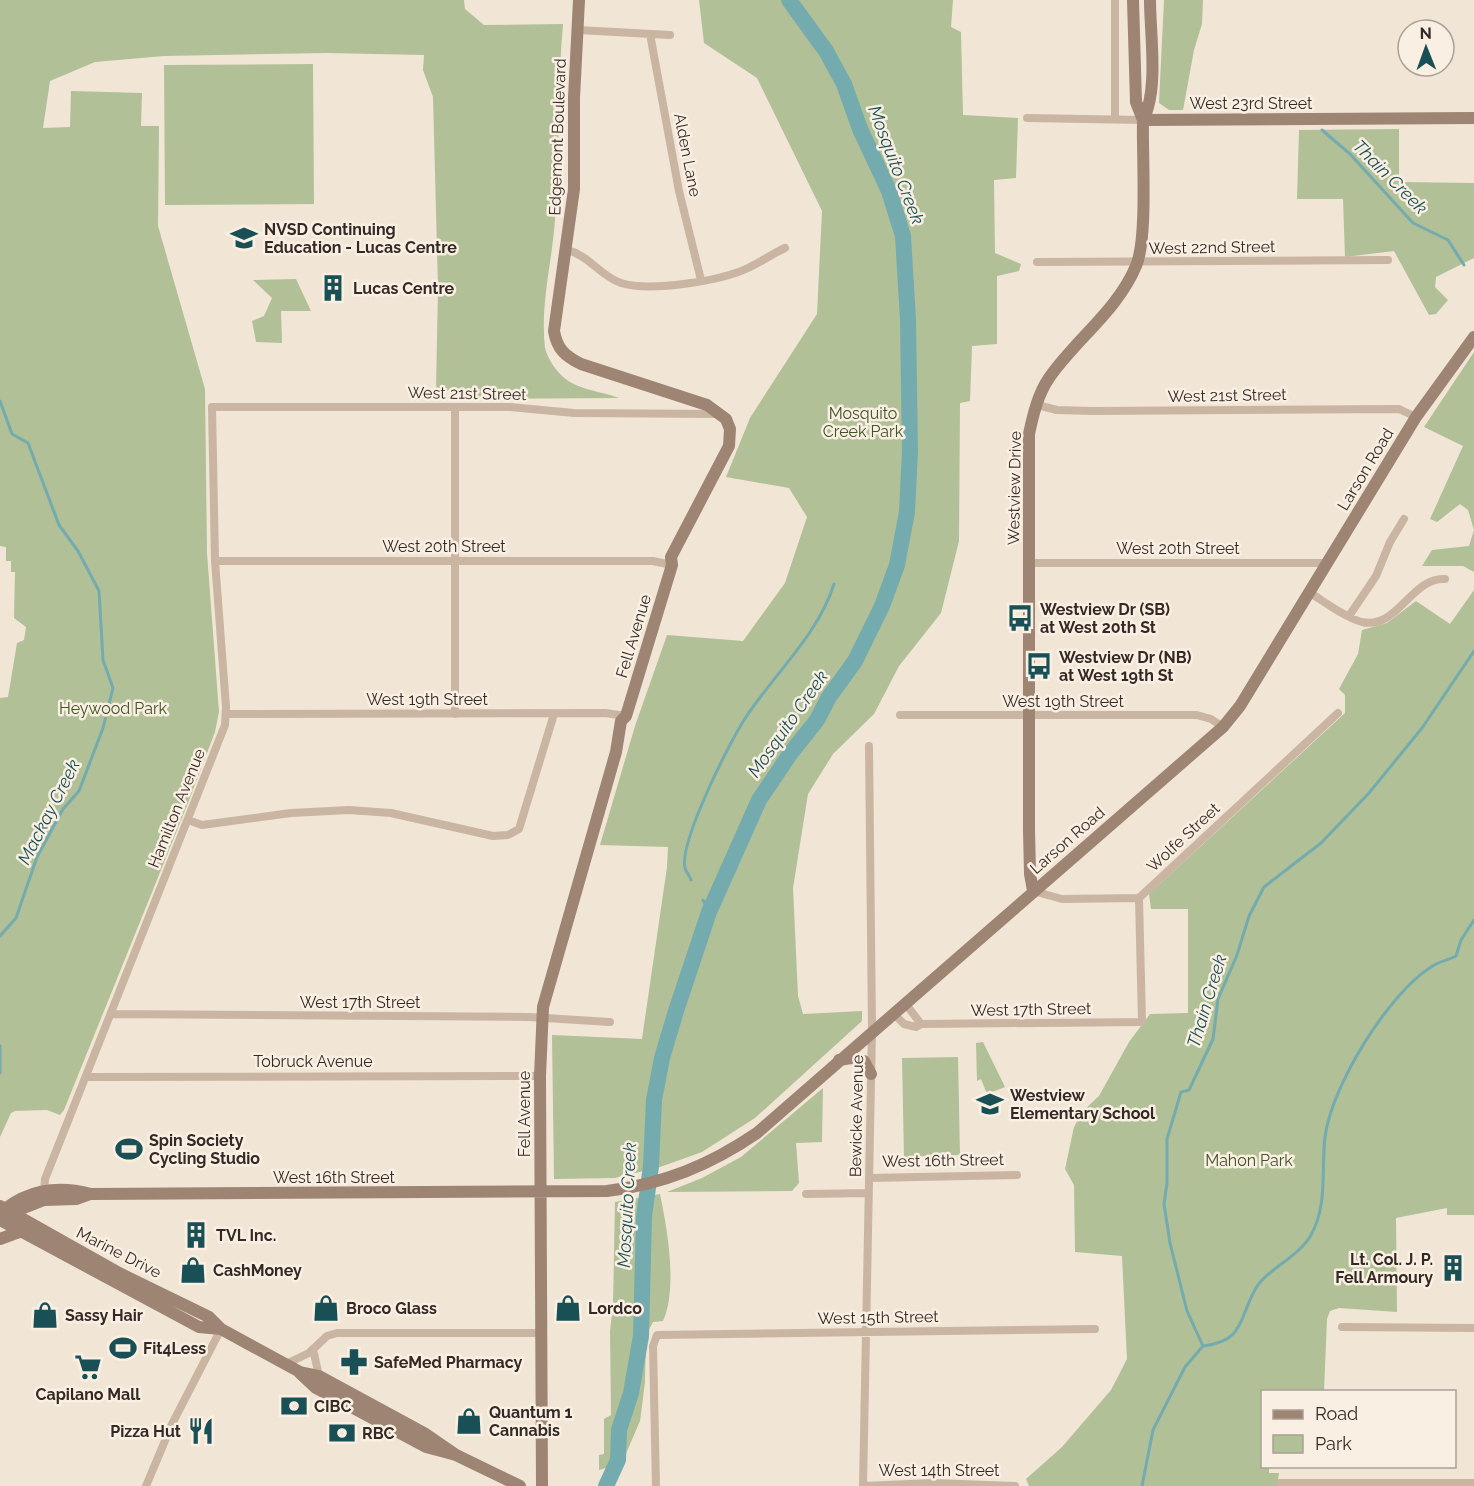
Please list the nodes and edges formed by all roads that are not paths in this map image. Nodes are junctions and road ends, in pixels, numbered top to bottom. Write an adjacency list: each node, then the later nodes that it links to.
1 (579, 0): 5 (main road, Edgemont Boulevard)
2 (1115, 0): 10 (street)
3 (1133, 0): 11 (main road, Westview Drive)
4 (1150, 0): 11 (main road, Westview Drive)
5 (578, 30): 6 (street); 13 (main road, Edgemont Boulevard)
6 (650, 34): 7 (street); 17 (street, Alden Lane)
7 (670, 35)
8 (1027, 118): 10 (street, West 23rd Street)
9 (1474, 118): 11 (main road, West 23rd Street)
10 (1115, 119): 11 (street, West 23rd Street)
11 (1143, 120): 16 (main road, Westview Drive)
12 (784, 248): 17 (street)
13 (567, 250): 17 (street); 22 (main road, Edgemont Boulevard)
14 (1388, 260): 16 (street, West 22nd Street)
15 (1037, 262): 16 (street, West 22nd Street)
16 (1137, 263): 19 (main road, Westview Drive)
17 (701, 280)
18 (1474, 337): 23 (main road, Larson Road)
19 (1036, 405): 23 (street, West 21st Street); 27 (main road, Westview Drive)
20 (212, 407): 21 (street, West 21st Street); 25 (street, Hamilton Avenue)
21 (455, 407): 22 (street, West 21st Street); 26 (street)
22 (721, 414): 29 (main road, Fell Avenue)
23 (1416, 417): 28 (main road, Larson Road)
24 (1404, 519): 32 (street)
25 (215, 561): 26 (street, West 20th Street); 34 (street, Hamilton Avenue)
26 (455, 561): 29 (street, West 20th Street); 35 (street)
27 (1029, 563): 28 (street, West 20th Street); 39 (main road, Westview Drive)
28 (1328, 563): 31 (main road, Larson Road)
29 (672, 565): 38 (main road, Fell Avenue)
30 (1445, 579): 32 (street)
31 (1309, 592): 32 (street); 40 (main road, Larson Road)
32 (1349, 616)
33 (1338, 713): 44 (street, Wolfe Street)
34 (227, 714): 35 (street, West 19th Street); 42 (street, Hamilton Avenue)
35 (455, 714): 36 (street, West 19th Street)
36 (554, 714): 38 (street, West 19th Street); 42 (street)
37 (900, 715): 39 (street, West 19th Street)
38 (626, 716): 48 (main road, Fell Avenue)
39 (1030, 716): 40 (street, West 19th Street); 43 (main road, Westview Drive)
40 (1223, 727): 43 (main road, Larson Road)
41 (869, 746): 51 (street, Bewicke Avenue)
42 (188, 820): 47 (street, Hamilton Avenue)
43 (1033, 891): 44 (street); 45 (main road, Larson Road)
44 (1139, 898): 50 (street, West 17th Street)
45 (905, 1003): 46 (main road, Larson Road); 50 (street)
46 (893, 1013): 50 (street, West 17th Street); 51 (main road, Larson Road)
47 (111, 1014): 48 (street, West 17th Street); 55 (street, Hamilton Avenue)
48 (542, 1019): 49 (street, West 17th Street); 54 (main road, Fell Avenue)
49 (610, 1022)
50 (921, 1024)
51 (872, 1030): 52 (main road, Larson Road); 53 (street, Bewicke Avenue)
52 (839, 1060): 53 (main road); 58 (main road, Larson Road)
53 (872, 1074): 57 (street, Bewicke Avenue)
54 (540, 1076): 55 (street, Tobruck Avenue); 58 (main road, Fell Avenue)
55 (86, 1077): 61 (street, Hamilton Avenue)
56 (1017, 1175): 57 (street, West 16th Street)
57 (869, 1178): 59 (street, Bewicke Avenue)
58 (541, 1193): 61 (main road, West 16th Street); 70 (main road, Fell Avenue)
59 (869, 1193): 60 (street); 69 (street, Bewicke Avenue)
60 (806, 1194)
61 (44, 1195): 62 (main road, West 16th Street)
62 (3, 1213): 63 (main road, Marine Drive); 67 (main road, Marine Drive)
63 (19, 1232): 64 (main road); 67 (main road, Marine Drive)
64 (0, 1239)
65 (1342, 1327): 66 (street)
66 (1474, 1328)
67 (221, 1329): 72 (main road, Marine Drive); 78 (street)
68 (1095, 1329): 69 (street, West 15th Street)
69 (867, 1332): 81 (street, West 15th Street); 82 (street, Bewicke Avenue)
70 (542, 1333): 71 (street); 80 (main road, Fell Avenue)
71 (313, 1349): 72 (street); 74 (street)
72 (286, 1364): 73 (main road, Marine Drive)
73 (300, 1372): 74 (main road, Marine Drive); 75 (main road, Marine Drive)
74 (319, 1376): 75 (main road, Marine Drive)
75 (456, 1455): 79 (main road, Marine Drive)
76 (1280, 1483): 77 (street)
77 (1474, 1483)
78 (144, 1484)
79 (520, 1486)
80 (542, 1486)
81 (656, 1486)
82 (863, 1486): 83 (street, West 14th Street)
83 (1015, 1486)

